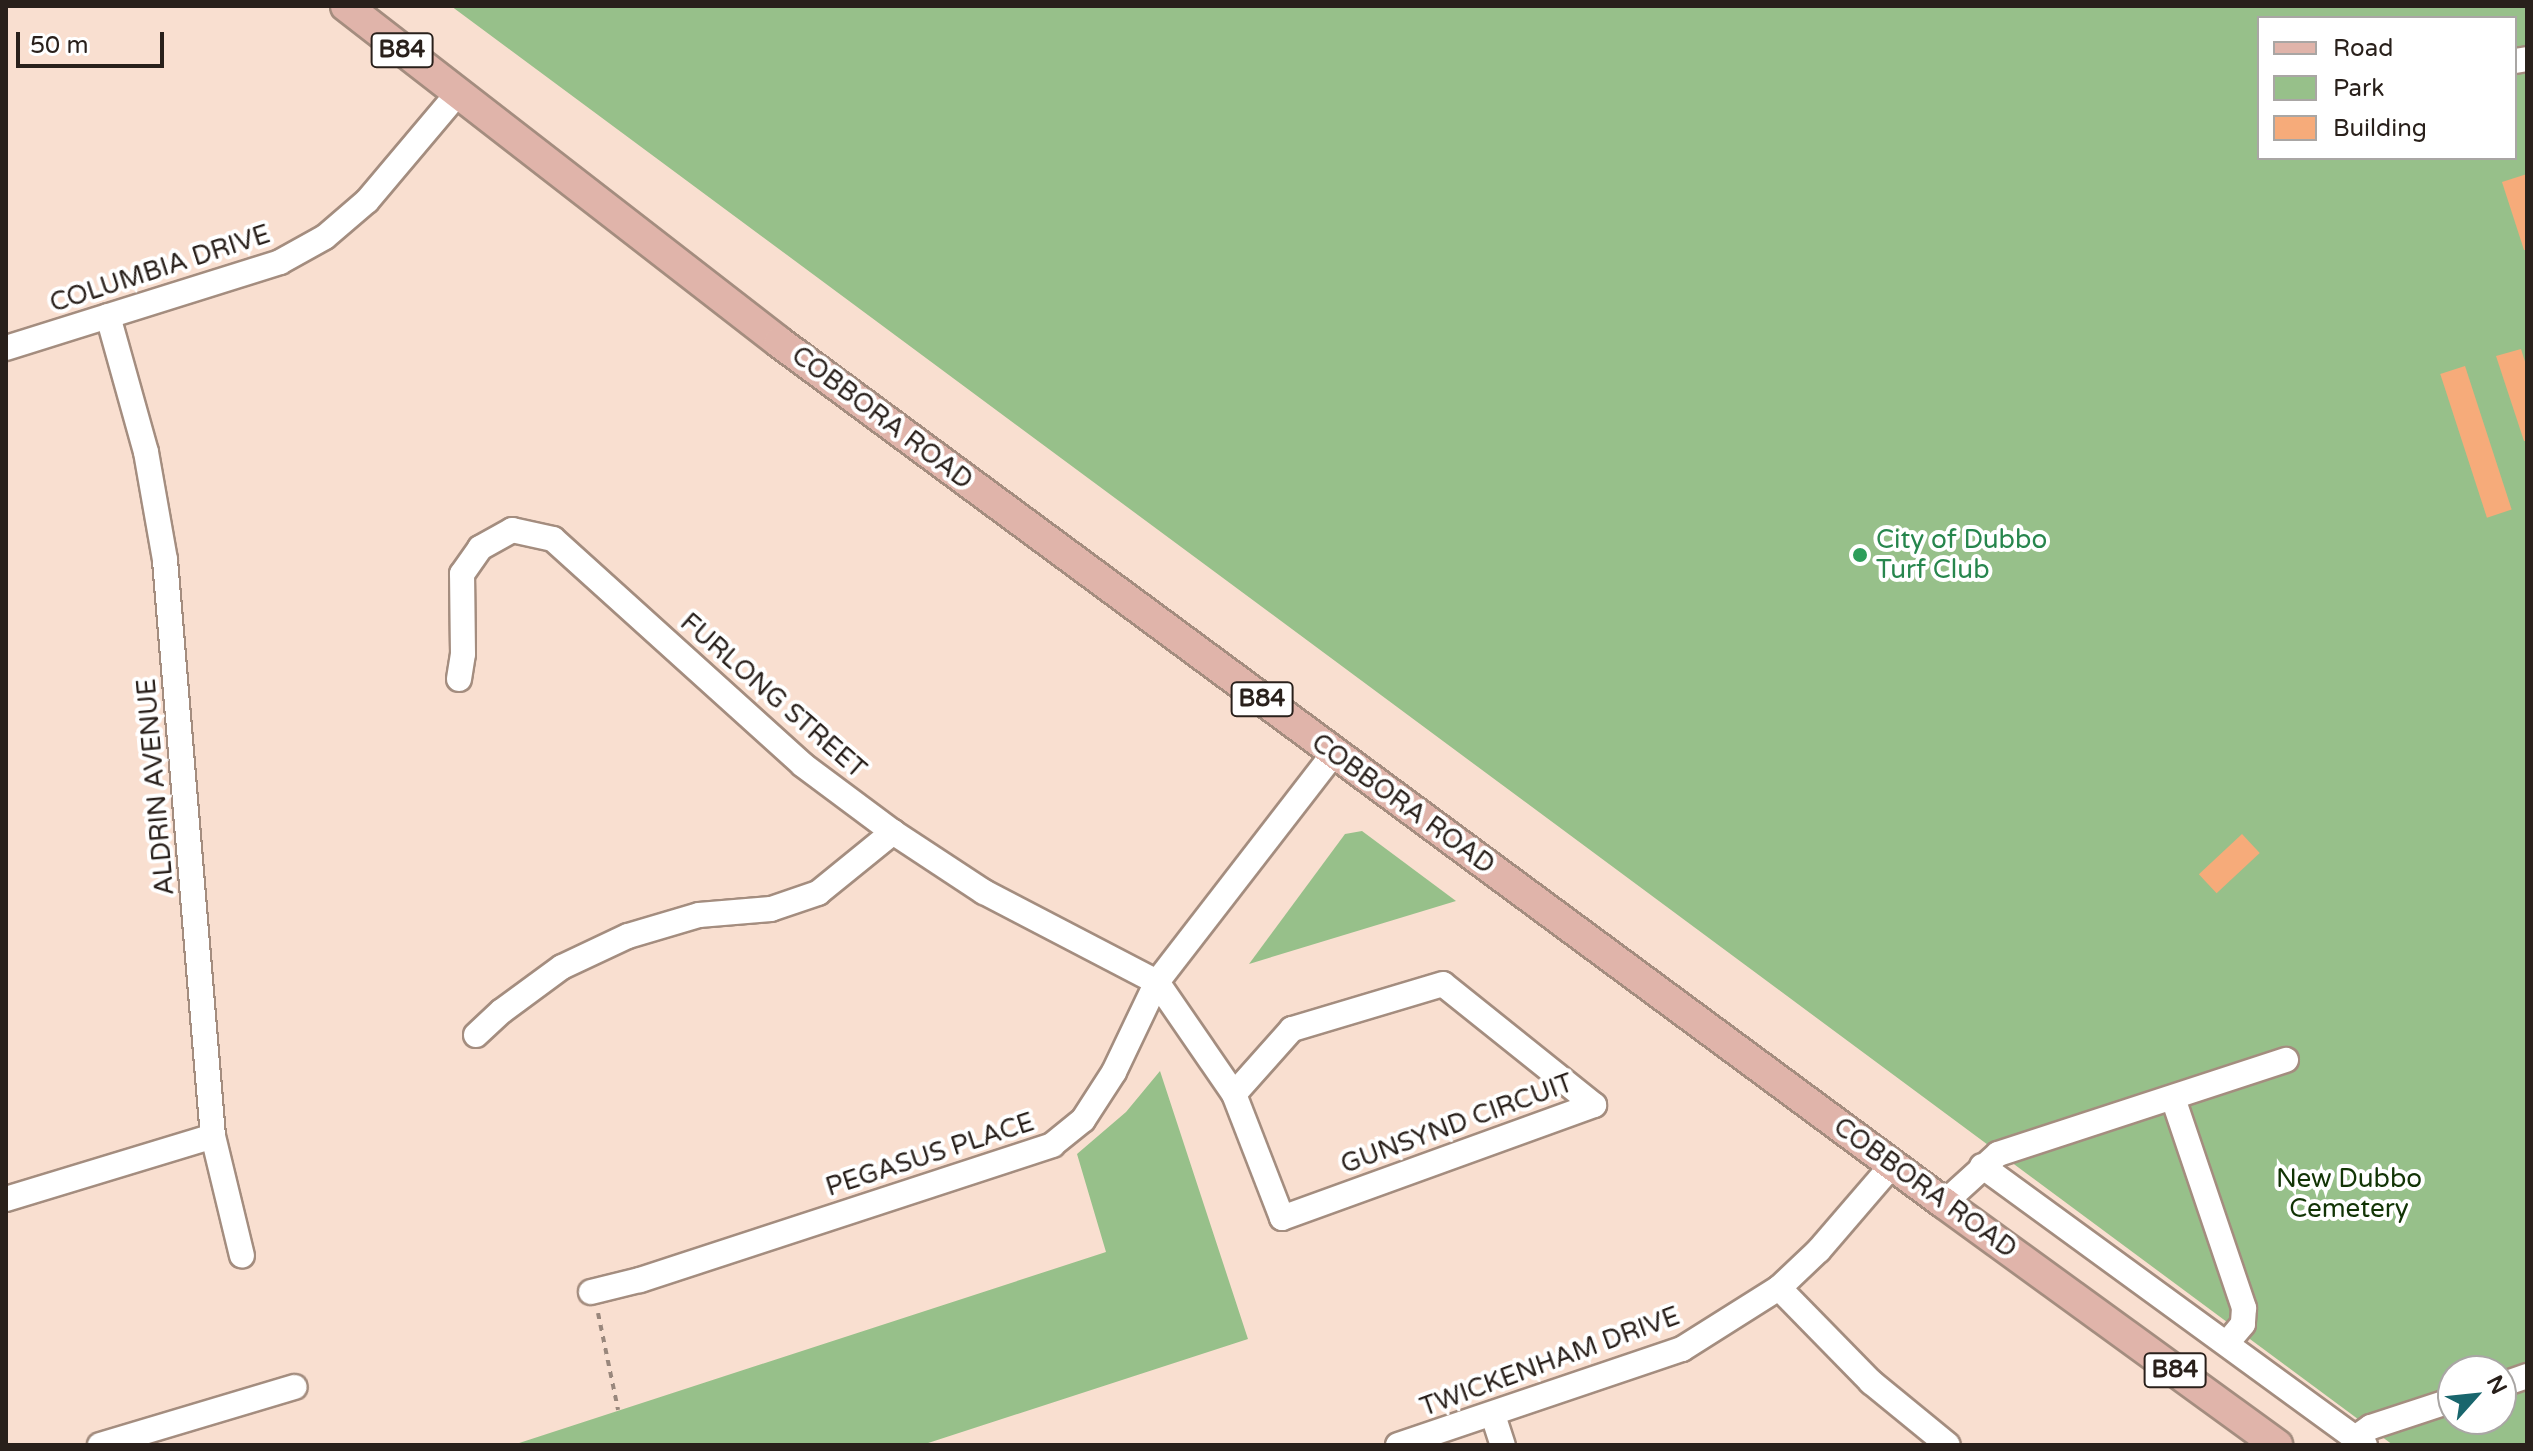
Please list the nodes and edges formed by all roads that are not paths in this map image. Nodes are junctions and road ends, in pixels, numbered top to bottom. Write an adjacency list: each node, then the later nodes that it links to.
1 (346, 6): 2 (main road, COBBORA ROAD / B84)
2 (457, 94): 3 (street, COLUMBIA DRIVE); 6 (main road, COBBORA ROAD / B84)
3 (108, 316): 4 (street, COLUMBIA DRIVE); 13 (street, ALDRIN AVENUE)
4 (6, 348)
5 (459, 679): 7 (street, FURLONG STREET)
6 (1334, 753): 8 (street, PEGASUS PLACE); 14 (main road, COBBORA ROAD / B84)
7 (893, 832): 8 (street, FURLONG STREET); 9 (street)
8 (1157, 982): 11 (street, GUNSYND CIRCUIT); 20 (street, PEGASUS PLACE)
9 (476, 1035)
10 (2286, 1060): 12 (street)
11 (1234, 1094): 11 (street, GUNSYND CIRCUIT)
12 (2173, 1098): 15 (street); 21 (street)
13 (213, 1136): 16 (street); 18 (street, ALDRIN AVENUE)
14 (1893, 1164): 17 (main road, COBBORA ROAD / B84); 19 (street, TWICKENHAM DRIVE)
15 (1982, 1166): 17 (street); 21 (street)
16 (6, 1199)
17 (1944, 1203): 30 (main road, COBBORA ROAD / B84)
18 (242, 1256)
19 (1779, 1288): 24 (street, TWICKENHAM DRIVE); 29 (street)
20 (591, 1292)
21 (2228, 1342): 25 (street)
22 (295, 1387): 26 (street)
23 (2437, 1405): 25 (street)
24 (1493, 1415): 27 (street, TWICKENHAM DRIVE); 28 (street)
25 (2360, 1441)
26 (100, 1445)
27 (1398, 1445)
28 (1503, 1445)
29 (1948, 1445)
30 (2277, 1445)

